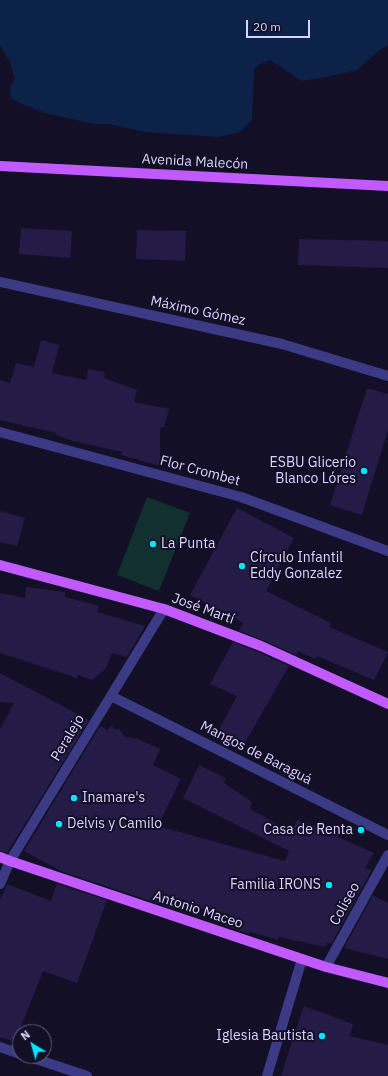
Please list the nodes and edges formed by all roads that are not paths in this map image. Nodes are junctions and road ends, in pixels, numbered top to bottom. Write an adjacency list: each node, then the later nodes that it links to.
1 (0, 166): 2 (main road, Avenida Malecón)
2 (388, 186)
3 (0, 282): 4 (street, Máximo Gómez)
4 (388, 376)
5 (0, 432): 6 (street, Flor Crombet)
6 (388, 551)
7 (0, 565): 8 (main road, José Martí)
8 (164, 609): 9 (street, Peralejo); 10 (main road, José Martí)
9 (110, 696): 11 (street, Mangos de Baraguá); 13 (street, Peralejo)
10 (388, 704)
11 (388, 835)
12 (388, 855): 16 (street, Coliseo)
13 (5, 859): 14 (street, Peralejo); 15 (main road, Antonio Maceo)
14 (0, 884)
15 (302, 959): 16 (main road, Antonio Maceo); 22 (street)
16 (326, 967): 17 (main road, Antonio Maceo)
17 (388, 984)
18 (0, 1047): 19 (street)
19 (12, 1051)
20 (51, 1064): 21 (street)
21 (87, 1076)
22 (267, 1076)

